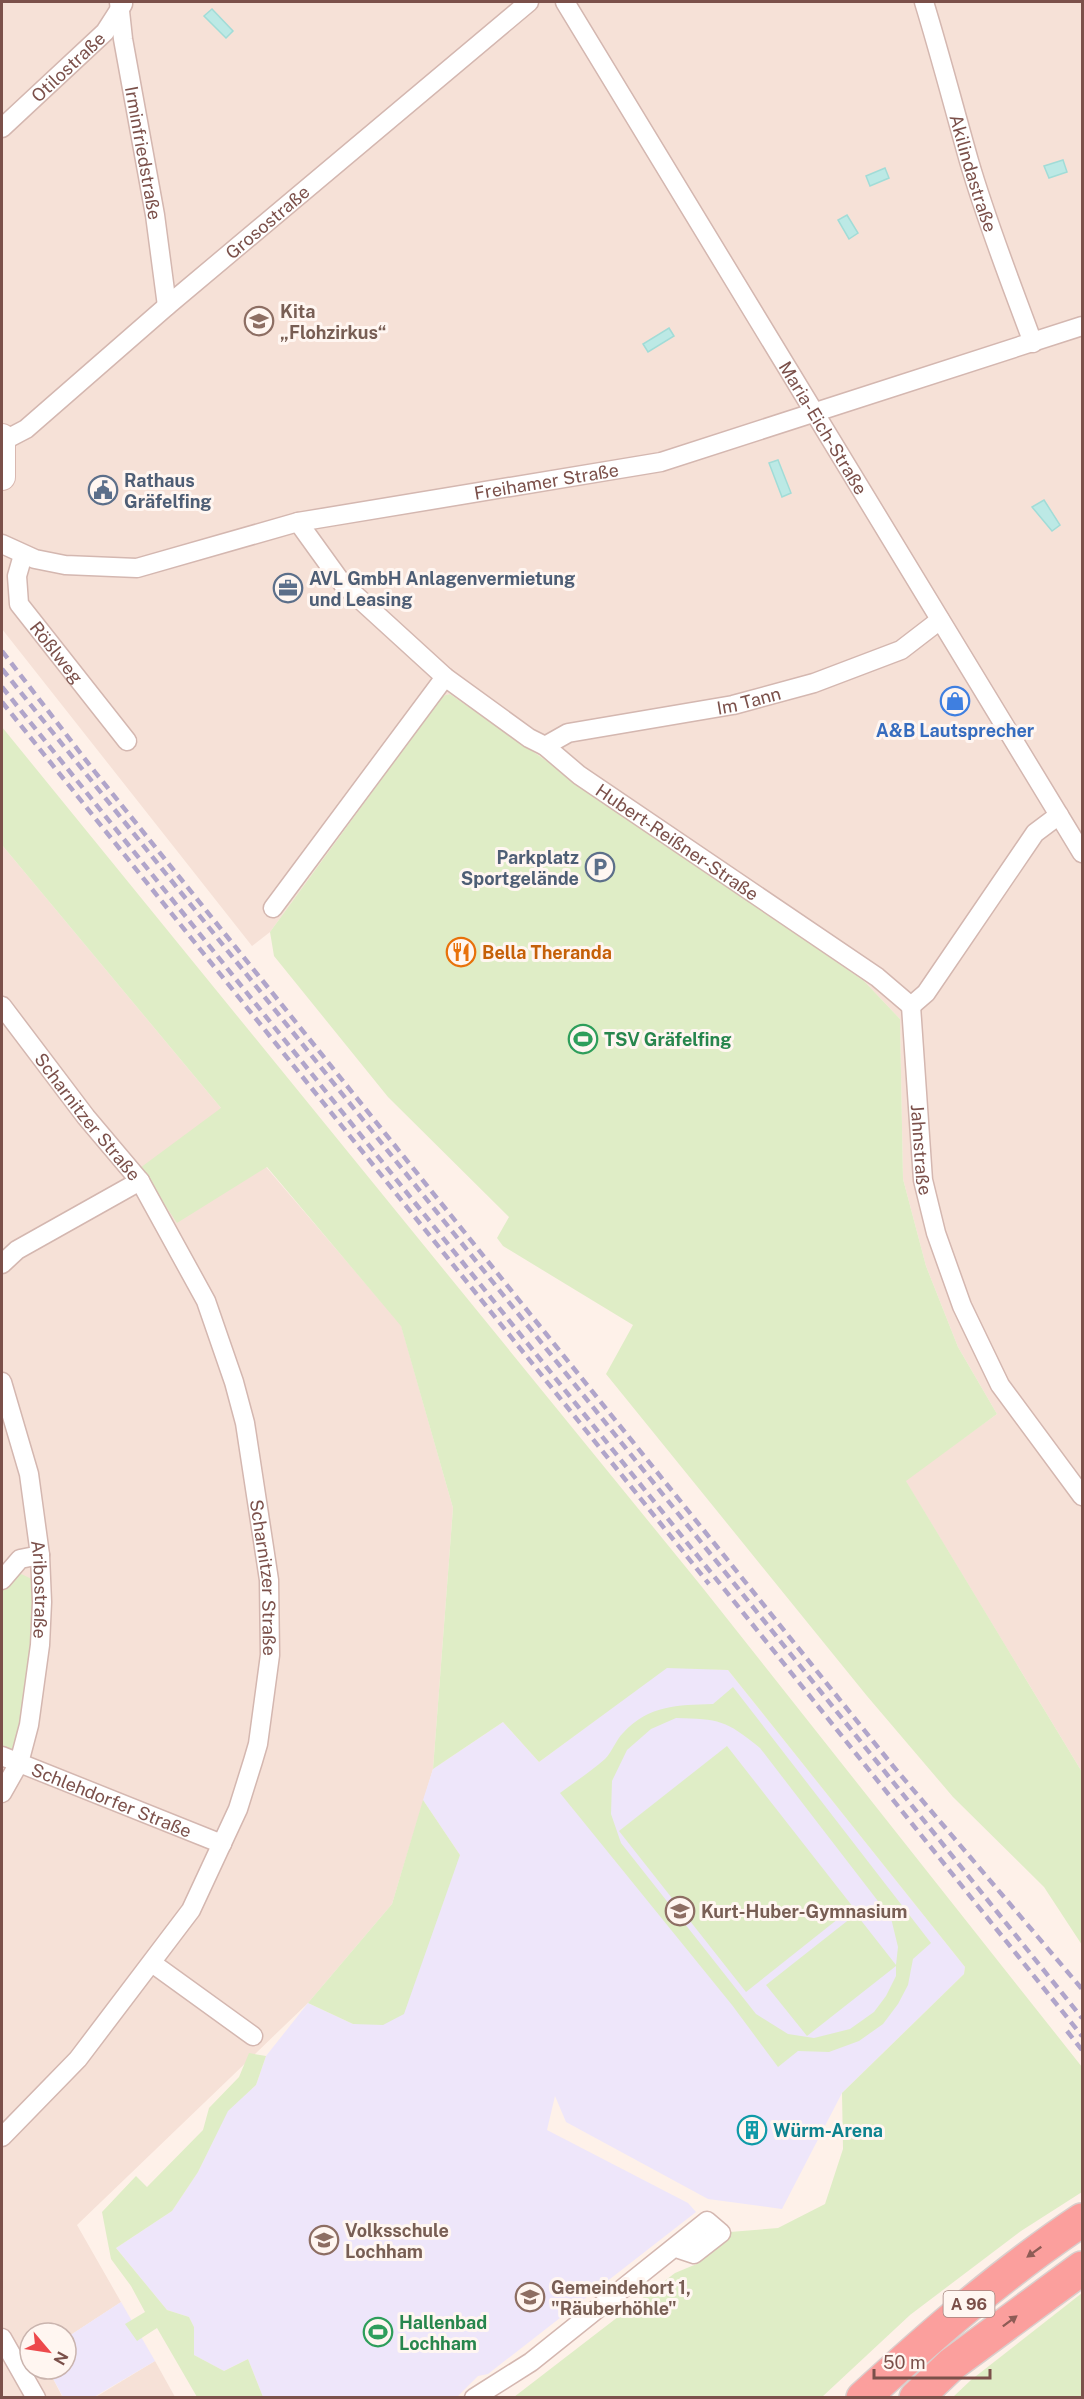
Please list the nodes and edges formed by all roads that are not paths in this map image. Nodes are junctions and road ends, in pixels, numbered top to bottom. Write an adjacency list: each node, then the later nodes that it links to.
1 (529, 2): 6 (street, Grosostraße)
2 (565, 2): 9 (street, Maria-Eich-Straße)
3 (924, 2): 8 (street, Akilindastraße)
4 (120, 3): 5 (street, Otilostraße); 6 (street, Irminfriedstraße)
5 (2, 128)
6 (167, 306): 10 (street, Grosostraße)
7 (1083, 326): 8 (street, Freihamer Straße)
8 (1033, 343): 9 (street, Freihamer Straße)
9 (816, 413): 12 (street, Freihamer Straße); 15 (street, Maria-Eich-Straße)
10 (2, 439): 11 (street)
11 (2, 477)
12 (298, 522): 14 (street, Freihamer Straße); 16 (street, Hubert-Reißner-Straße)
13 (2, 544): 14 (street, Freihamer Straße)
14 (22, 555): 17 (street, Rößlweg)
15 (940, 620): 18 (street, Im Tann); 19 (street, Maria-Eich-Straße)
16 (445, 677): 18 (street, Hubert-Reißner-Straße); 21 (street)
17 (127, 741)
18 (545, 746): 23 (street, Hubert-Reißner-Straße)
19 (1059, 815): 20 (street, Maria-Eich-Straße); 23 (street)
20 (1083, 853)
21 (273, 908)
22 (2, 1006): 24 (street, Scharnitzer Straße)
23 (911, 1006): 27 (street, Jahnstraße)
24 (140, 1181): 25 (street); 33 (street, Scharnitzer Straße)
25 (2, 1264)
26 (2, 1382): 28 (street, Aribostraße)
27 (1083, 1496)
28 (40, 1555): 29 (street); 31 (street, Aribostraße)
29 (2, 1580)
30 (2, 1756): 31 (street, Schlehdorfer Straße)
31 (19, 1763): 32 (street, Aribostraße); 33 (street, Schlehdorfer Straße)
32 (2, 1793)
33 (222, 1844): 34 (street, Scharnitzer Straße)
34 (152, 1964): 35 (street); 36 (street, Scharnitzer Straße)
35 (253, 2036)
36 (2, 2137)
37 (1083, 2220): 43 (highway, A 96, one-way to 43)
38 (676, 2248): 42 (street)
39 (1083, 2268): 44 (highway, A 96, one-way to 39)
40 (2, 2338): 41 (street)
41 (36, 2397)
42 (474, 2397)
43 (863, 2397)
44 (916, 2397)

